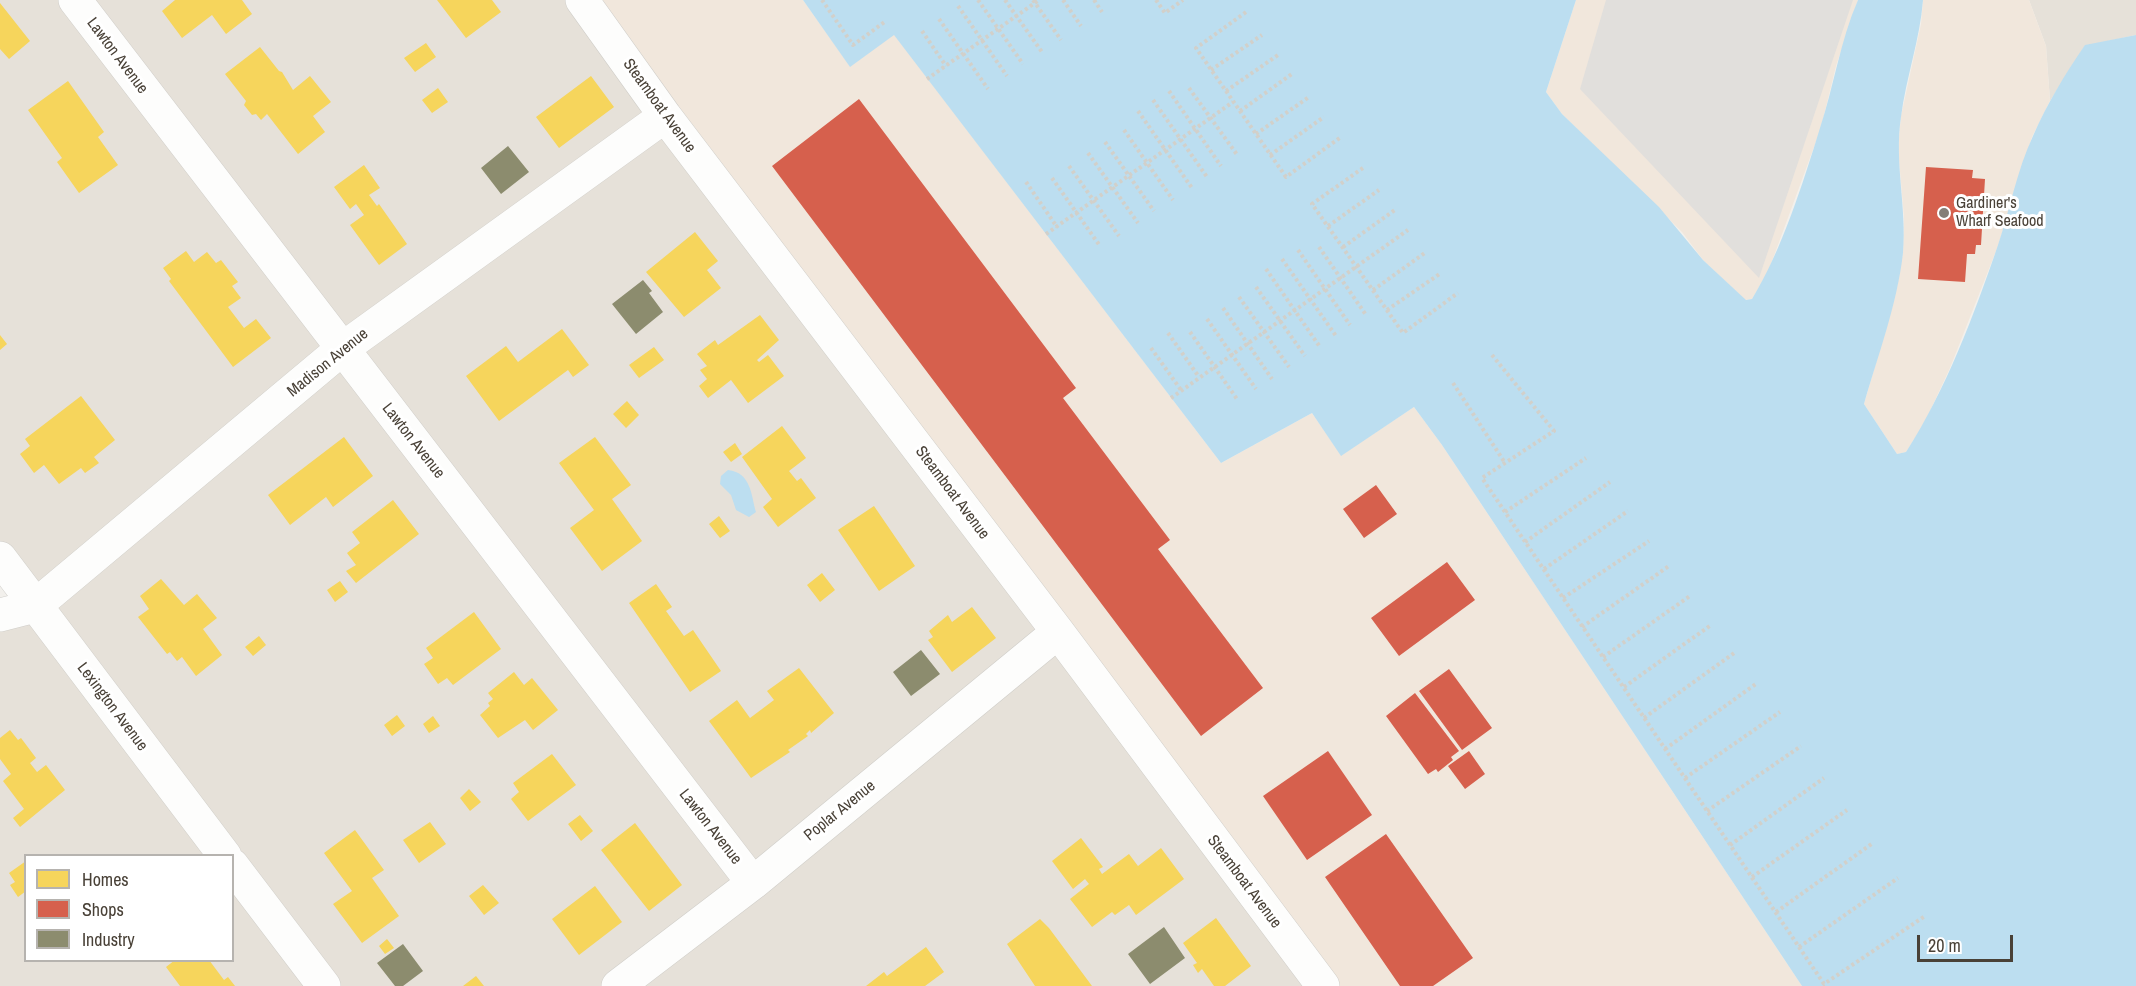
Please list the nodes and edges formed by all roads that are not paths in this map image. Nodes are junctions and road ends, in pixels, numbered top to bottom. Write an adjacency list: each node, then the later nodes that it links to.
1 (75, 0): 4 (street, Lawton Avenue)
2 (582, 0): 3 (street, Steamboat Avenue)
3 (665, 116): 4 (street, Madison Avenue); 8 (street, Steamboat Avenue)
4 (342, 349): 6 (street, Madison Avenue); 11 (street, Lawton Avenue)
5 (0, 558): 6 (street, Lexington Avenue)
6 (35, 606): 7 (street, Madison Avenue); 9 (street, Lexington Avenue)
7 (0, 615)
8 (1058, 632): 11 (street, Poplar Avenue); 14 (street, Steamboat Avenue)
9 (224, 854)
10 (234, 868): 12 (street)
11 (753, 883): 13 (street, Poplar Avenue)
12 (324, 986)
13 (618, 986)
14 (1323, 986)

